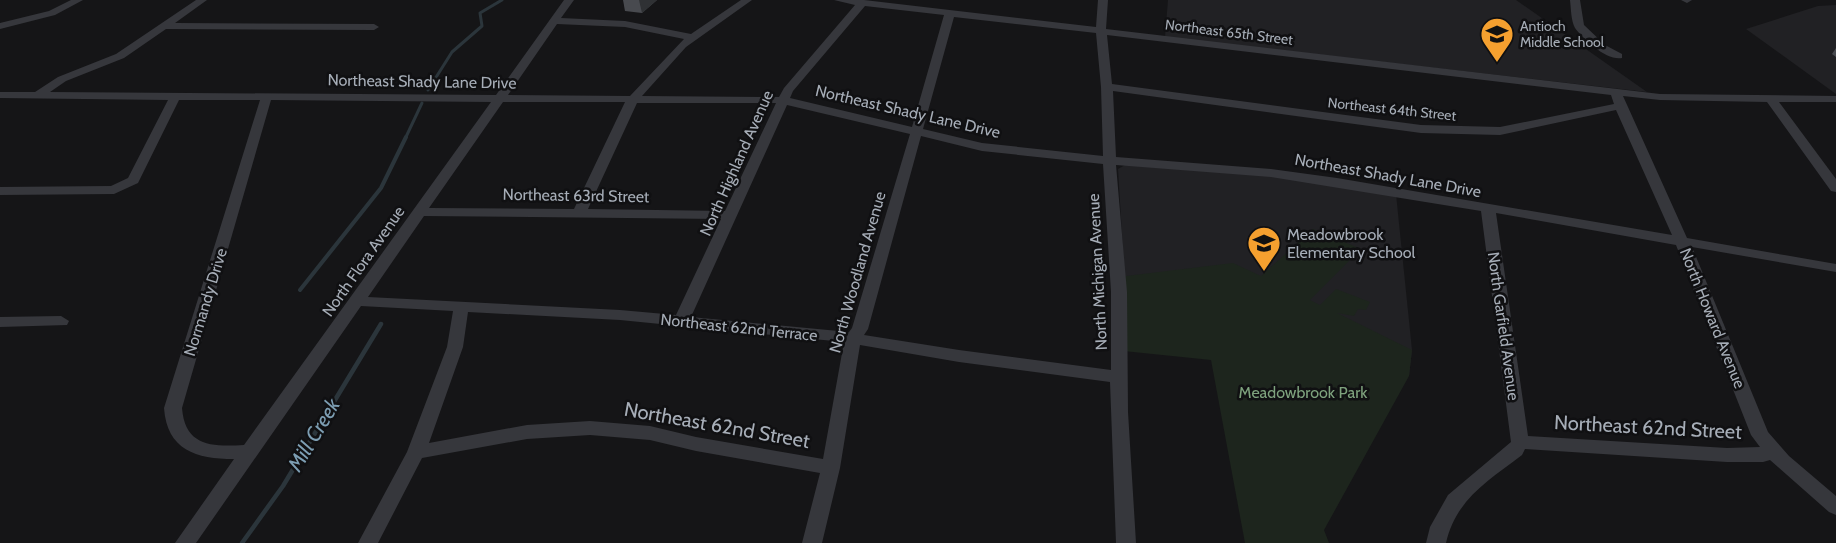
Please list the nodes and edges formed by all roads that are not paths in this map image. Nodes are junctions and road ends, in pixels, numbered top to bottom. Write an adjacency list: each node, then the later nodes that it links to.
1 (78, 0): 11 (street)
2 (202, 0): 12 (street)
3 (569, 0): 10 (street, North Flora Avenue)
4 (747, 0): 15 (street)
5 (839, 0): 8 (street, Northeast 65th Street)
6 (1103, 0): 14 (street, North Michigan Avenue)
7 (1575, 0): 16 (street)
8 (862, 3): 9 (street, Northeast 65th Street); 27 (street, North Highland Avenue)
9 (950, 13): 14 (street, Northeast 65th Street); 28 (street, North Woodland Avenue)
10 (554, 21): 15 (street); 22 (street, North Flora Avenue)
11 (0, 26)
12 (163, 26): 13 (street); 19 (street)
13 (374, 27)
14 (1101, 32): 17 (street, North Michigan Avenue); 24 (street, Northeast 65th Street)
15 (692, 37): 26 (street)
16 (1618, 56)
17 (1107, 87): 24 (street, Northeast 64th Street); 29 (street, North Michigan Avenue)
18 (0, 94): 19 (street, Northeast Shady Lane Drive)
19 (39, 94): 20 (street, Northeast Shady Lane Drive)
20 (176, 95): 21 (street, Northeast Shady Lane Drive); 31 (street)
21 (267, 95): 22 (street, Northeast Shady Lane Drive); 47 (street, Normandy Drive)
22 (502, 97): 26 (street, Northeast Shady Lane Drive); 33 (street, North Flora Avenue)
23 (1770, 98): 24 (street, Northeast 64th Street); 25 (street, Northeast 64th Street); 30 (street)
24 (1618, 99): 36 (street, North Howard Avenue)
25 (1836, 99)
26 (632, 100): 27 (street, Northeast Shady Lane Drive); 34 (street)
27 (782, 100): 28 (street, Northeast Shady Lane Drive); 35 (street, North Highland Avenue)
28 (917, 132): 29 (street, Northeast Shady Lane Drive); 43 (street, North Woodland Avenue)
29 (1109, 161): 32 (street, Northeast Shady Lane Drive); 44 (street, North Michigan Avenue)
30 (1836, 188)
31 (0, 191)
32 (1488, 209): 36 (street, Northeast Shady Lane Drive); 45 (street, North Garfield Avenue)
33 (420, 212): 34 (street, Northeast 63rd Street); 38 (street, North Flora Avenue)
34 (579, 213): 35 (street, Northeast 63rd Street)
35 (732, 215): 42 (street, North Highland Avenue)
36 (1683, 243): 37 (street, Northeast Shady Lane Drive); 46 (street, North Howard Avenue)
37 (1836, 268)
38 (357, 301): 39 (street, Northeast 62nd Terrace); 47 (street, North Flora Avenue)
39 (460, 307): 42 (street, Northeast 62nd Terrace); 48 (street)
40 (0, 321): 41 (street)
41 (61, 321)
42 (681, 321): 43 (street, Northeast 62nd Terrace)
43 (853, 338): 44 (street, Northeast 62nd Terrace); 49 (street, North Woodland Avenue)
44 (1119, 377): 54 (street, North Michigan Avenue)
45 (1520, 442): 46 (street, Northeast 62nd Street); 55 (street)
46 (1771, 449): 50 (street, North Howard Avenue)
47 (251, 452): 51 (street, North Flora Avenue)
48 (416, 452): 49 (street, Northeast 62nd Street); 52 (street)
49 (831, 468): 53 (street, North Woodland Avenue)
50 (1836, 507)
51 (185, 543)
52 (368, 543)
53 (812, 543)
54 (1126, 543)
55 (1436, 543)

